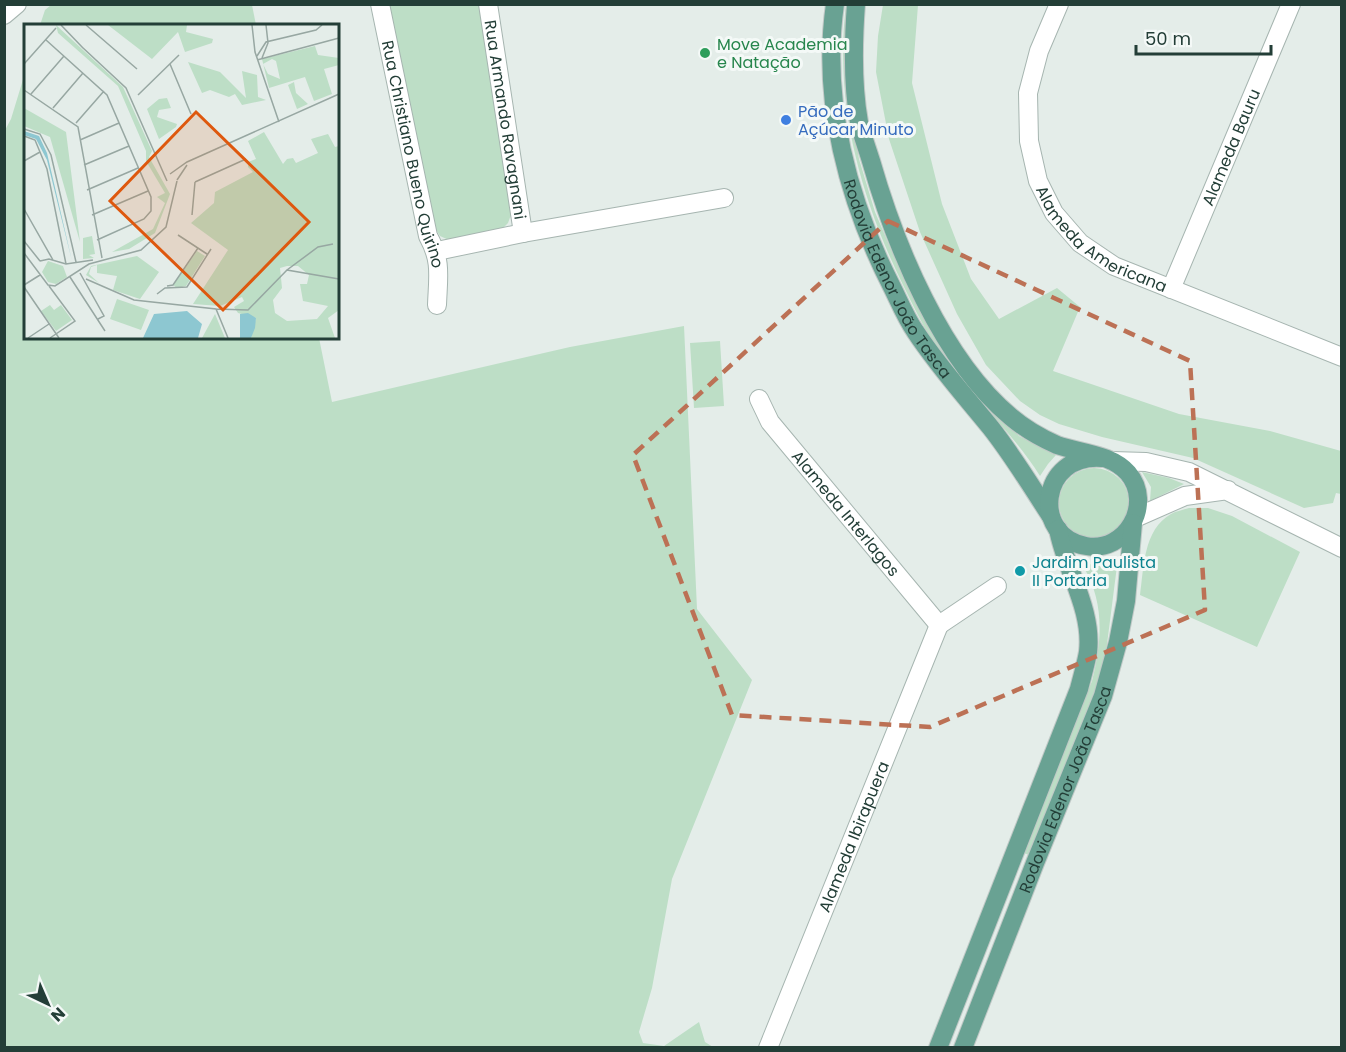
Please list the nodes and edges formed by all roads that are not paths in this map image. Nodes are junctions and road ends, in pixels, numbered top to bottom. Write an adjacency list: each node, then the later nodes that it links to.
1 (17, 4): 8 (street)
2 (380, 4): 11 (street, Rua Christiano Bueno Quirino)
3 (488, 4): 10 (street, Rua Armando Ravagnani)
4 (835, 4): 19 (main road, Rodovia Edenor João Tasca)
5 (855, 4): 16 (main road, Rodovia Edenor João Tasca)
6 (1059, 4): 12 (street, Alameda Americana)
7 (1291, 4): 12 (street, Alameda Bauru)
8 (4, 15)
9 (724, 198): 10 (street, Rua Armando Ravagnani)
10 (523, 233): 11 (street, Rua Armando Ravagnani)
11 (437, 251): 13 (street, Rua Christiano Bueno Quirino)
12 (1170, 289): 14 (street, Alameda Americana)
13 (437, 305)
14 (1341, 357)
15 (759, 399): 22 (street, Alameda Interlagos)
16 (1107, 460): 17 (street); 18 (main road); 19 (main road)
17 (1228, 490): 18 (street); 20 (street)
18 (1134, 520): 19 (main road); 25 (main road, Rodovia Edenor João Tasca)
19 (1055, 524): 24 (main road, Rodovia Edenor João Tasca)
20 (1341, 548)
21 (997, 586): 22 (street)
22 (939, 624): 23 (street, Alameda Ibirapuera)
23 (768, 1047)
24 (938, 1047)
25 (963, 1047)

